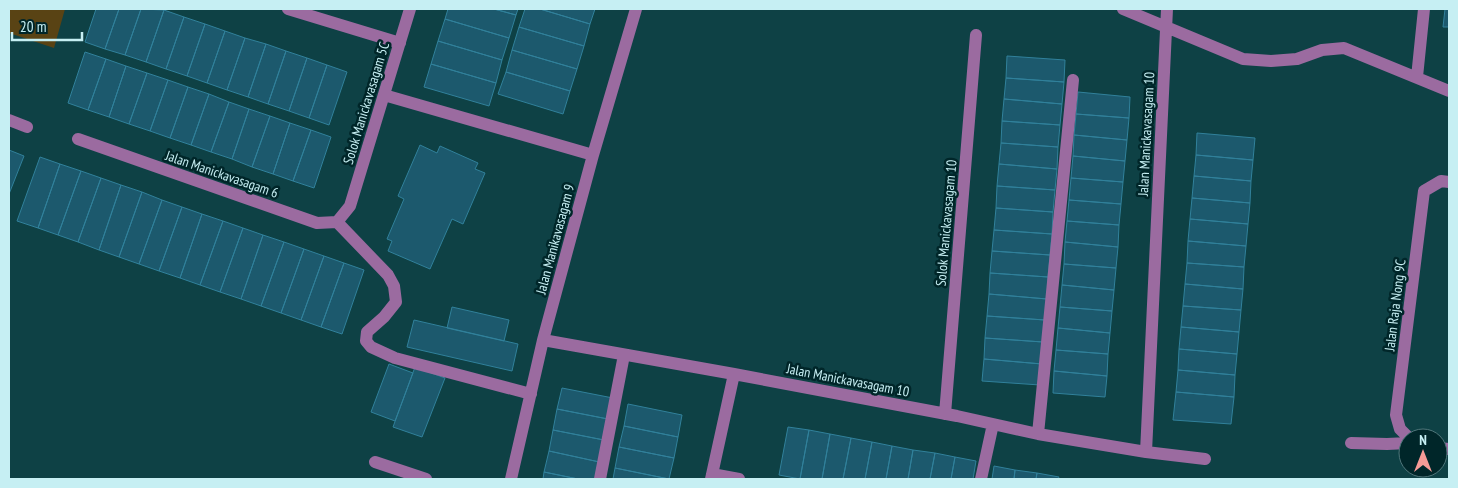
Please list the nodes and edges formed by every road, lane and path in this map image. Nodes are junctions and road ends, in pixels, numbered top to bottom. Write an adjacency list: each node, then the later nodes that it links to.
1 (288, 9): 9 (street)
2 (410, 9): 9 (street, Solok Manickavasagam 5C)
3 (636, 9): 17 (street, Jalan Manikavasagam 9)
4 (1123, 9): 7 (street)
5 (1167, 9): 7 (street, Jalan Manickavasagam 10)
6 (1424, 9): 10 (street)
7 (1166, 27): 10 (street); 30 (street, Jalan Manickavasagam 10)
8 (976, 35): 24 (street, Solok Manickavasagam 10)
9 (400, 42): 13 (street, Solok Manickavasagam 5C)
10 (1417, 77): 12 (street)
11 (1072, 80): 27 (street)
12 (1449, 91)
13 (384, 95): 17 (street); 19 (street, Solok Manickavasagam 5C)
14 (9, 120): 15 (street)
15 (27, 126)
16 (78, 139): 19 (street, Jalan Manickavasagam 6)
17 (594, 155): 20 (street, Jalan Manikavasagam 9)
18 (1445, 182): 26 (street, Jalan Raja Nong 9C)
19 (337, 222): 23 (street)
20 (543, 340): 21 (street, Jalan Manickavasagam 10); 23 (street, Jalan Manikavasagam 9)
21 (624, 355): 22 (street, Jalan Manickavasagam 10); 36 (street)
22 (734, 374): 24 (street, Jalan Manickavasagam 10); 33 (street)
23 (531, 394): 35 (street, Jalan Manikavasagam 9)
24 (945, 414): 25 (street, Jalan Manickavasagam 10)
25 (993, 424): 27 (street, Jalan Manickavasagam 10); 38 (street)
26 (1400, 428)
27 (1038, 434): 30 (street, Jalan Manickavasagam 10)
28 (1351, 443): 29 (street)
29 (1398, 444)
30 (1146, 452): 31 (street, Jalan Manickavasagam 10)
31 (1205, 459)
32 (375, 462): 34 (street)
33 (711, 477): 37 (street)
34 (426, 479)
35 (511, 479)
36 (600, 479)
37 (739, 479)
38 (981, 479)

